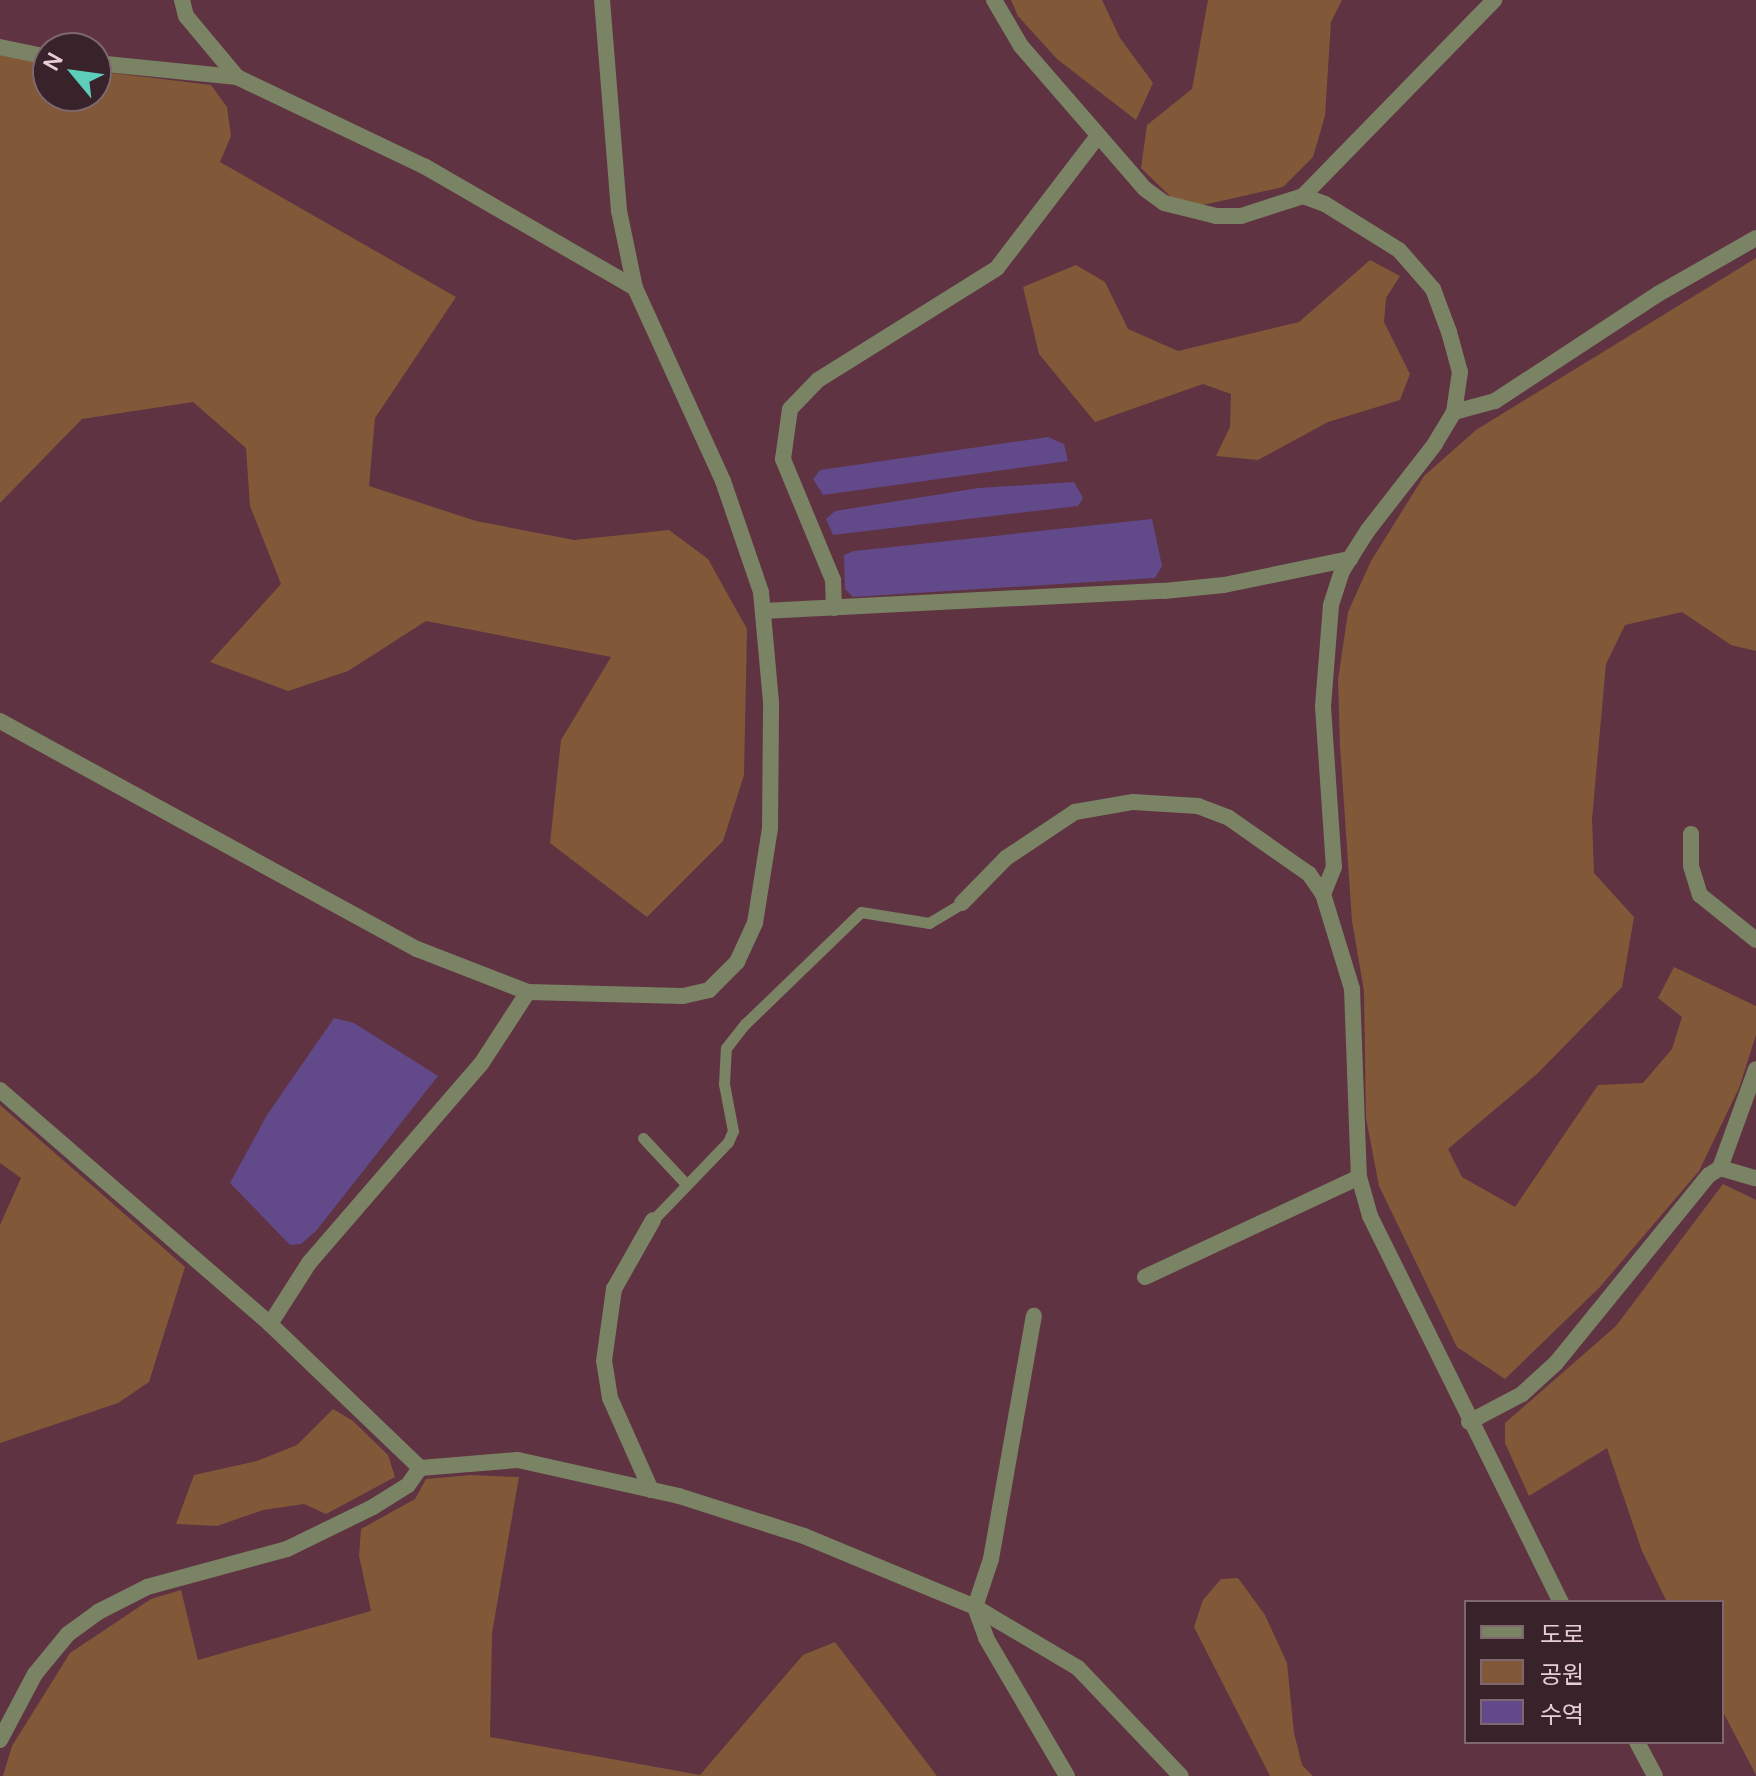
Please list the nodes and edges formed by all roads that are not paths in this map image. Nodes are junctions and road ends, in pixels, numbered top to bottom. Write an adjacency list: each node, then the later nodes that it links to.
1 (182, 0): 8 (street)
2 (602, 0): 12 (street)
3 (994, 0): 9 (street)
4 (1494, 0): 10 (street)
5 (0, 47): 6 (street)
6 (32, 54)
7 (112, 65): 8 (street)
8 (237, 77): 12 (street)
9 (1097, 137): 10 (street); 15 (street)
10 (1303, 196): 13 (street)
11 (1756, 238): 13 (street)
12 (635, 288): 16 (street)
13 (1454, 412): 14 (street)
14 (1350, 559): 15 (street); 19 (street)
15 (834, 608): 16 (street)
16 (763, 611): 22 (street)
17 (0, 721): 22 (street)
18 (1691, 834): 21 (street)
19 (1323, 894): 20 (street); 27 (street)
20 (962, 903): 29 (lane)
21 (1756, 940)
22 (528, 992): 33 (street)
23 (1756, 1069): 26 (street)
24 (0, 1090): 33 (street)
25 (643, 1138): 29 (lane)
26 (1720, 1168): 28 (street); 34 (street)
27 (1359, 1177): 31 (street); 34 (street)
28 (1756, 1178)
29 (687, 1185): 30 (lane)
30 (653, 1220): 36 (street)
31 (1145, 1277)
32 (1034, 1316): 38 (street)
33 (270, 1324): 35 (street)
34 (1469, 1422): 37 (street)
35 (420, 1468): 36 (street); 39 (street)
36 (651, 1490): 38 (street)
37 (1560, 1600)
38 (975, 1607): 41 (street); 42 (street)
39 (0, 1740)
40 (1638, 1744): 43 (street)
41 (1067, 1776)
42 (1181, 1776)
43 (1655, 1776)

